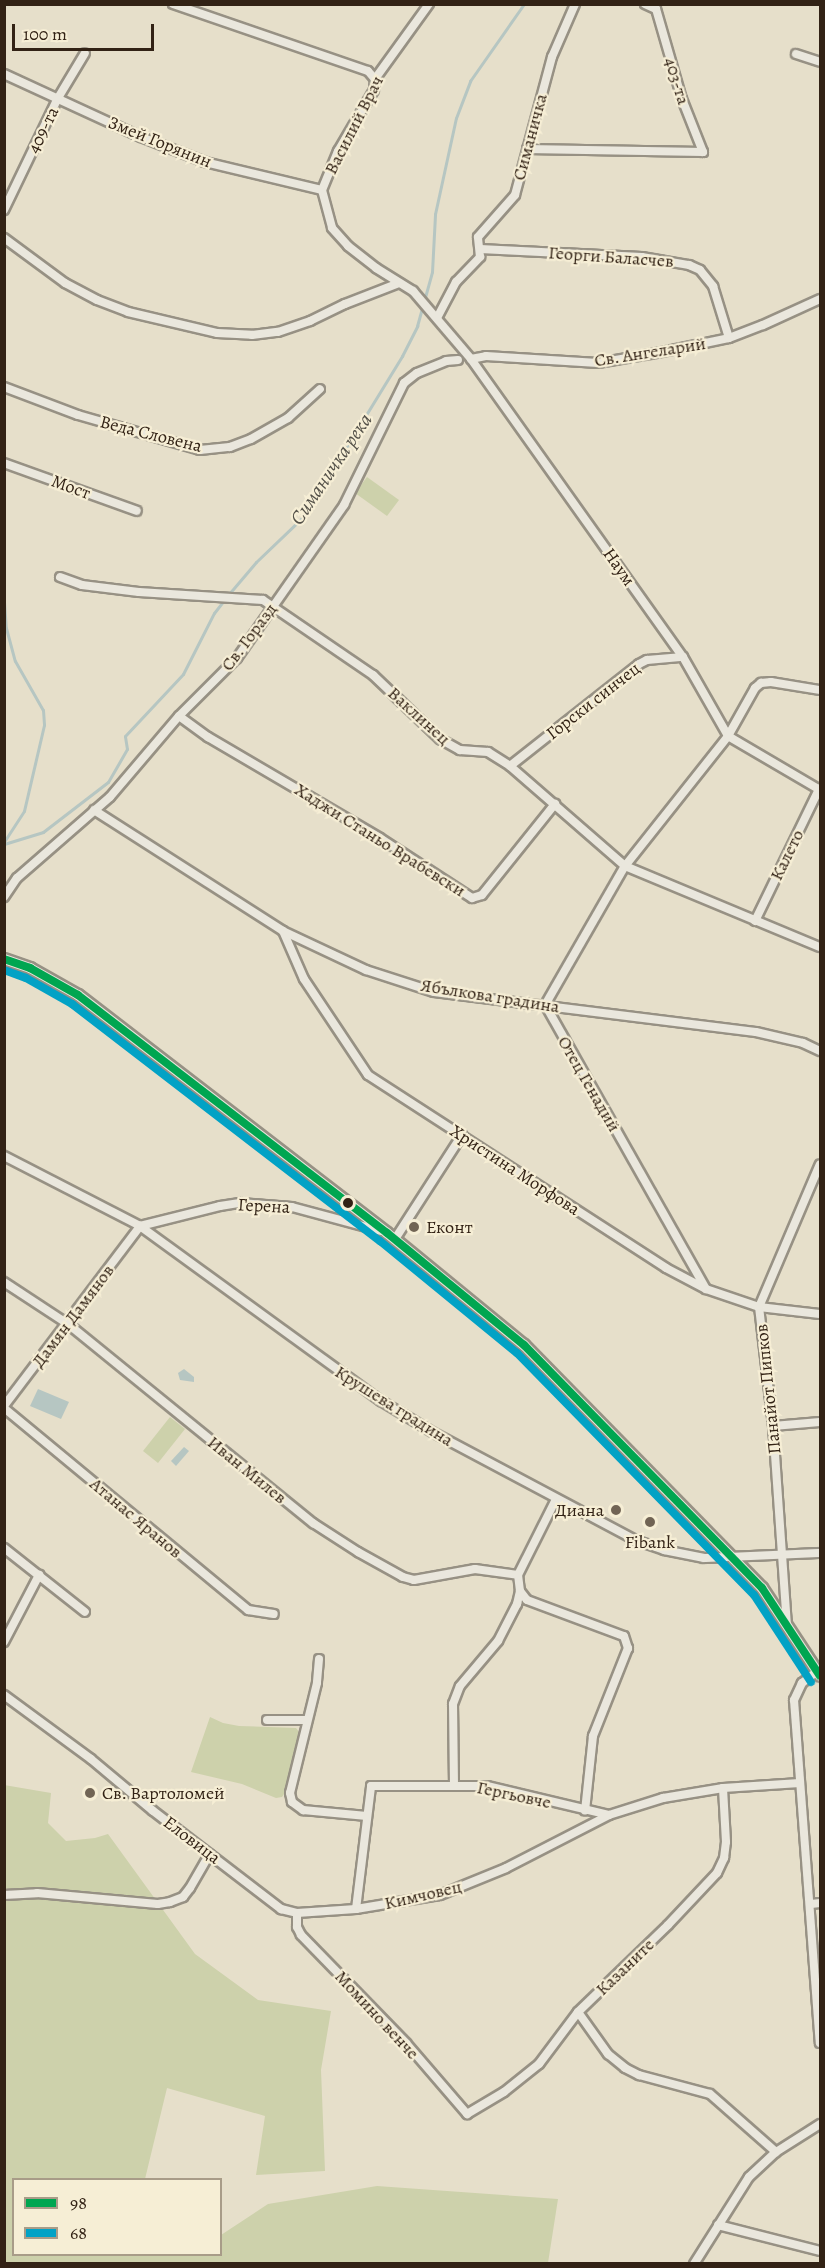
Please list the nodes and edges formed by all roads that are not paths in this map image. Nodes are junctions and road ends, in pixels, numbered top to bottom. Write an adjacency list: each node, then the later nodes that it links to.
1 (173, 4): 9 (street)
2 (429, 4): 9 (street, Василий Врач)
3 (575, 4): 11 (street, Симаничка)
4 (645, 4): 11 (street, 403-та)
5 (85, 52): 10 (street, 409-та)
6 (796, 54): 7 (street)
7 (820, 62)
8 (4, 74): 10 (street, Змей Горянин)
9 (375, 79): 12 (street, Василий Врач)
10 (58, 98): 12 (street, Змей Горянин); 13 (street, 409-та)
11 (527, 149): 15 (street, Симаничка)
12 (322, 190): 16 (street, Василий Врач)
13 (4, 210)
14 (4, 238): 16 (street)
15 (480, 249): 18 (street, Симаничка); 19 (street, Георги Баласчев)
16 (399, 283): 18 (street, Василий Врач)
17 (820, 298): 19 (street, Св. Ангеларий)
18 (437, 318): 20 (street, Наум)
19 (729, 338): 20 (street, Св. Ангеларий)
20 (471, 359): 28 (street, Наум)
21 (458, 360): 27 (street, Св. Горазд)
22 (4, 387): 23 (street, Веда Словена)
23 (320, 389)
24 (4, 463): 25 (street, Мост)
25 (137, 511)
26 (60, 576): 27 (street, Ваклинец)
27 (272, 606): 30 (street, Св. Горазд); 32 (street, Ваклинец)
28 (683, 657): 31 (street, Наум); 32 (street, Горски синчец)
29 (820, 690): 31 (street)
30 (179, 716): 34 (street, Хаджи Станьо Врабевски); 35 (street, Св. Горазд)
31 (728, 736): 33 (street); 36 (street)
32 (510, 766): 34 (street, Ваклинец)
33 (820, 789): 38 (street, Калето)
34 (555, 804): 36 (street, Ваклинец)
35 (94, 810): 37 (street, Св. Горазд); 39 (street, Ябълкова градина)
36 (625, 866): 38 (street, Ваклинец); 42 (street)
37 (4, 897)
38 (755, 921): 40 (street, Ваклинец)
39 (283, 931): 42 (street, Ябълкова градина); 44 (street, Христина Морфова)
40 (820, 947)
41 (4, 958): 48 (street)
42 (545, 1005): 43 (street, Ябълкова градина); 50 (street, Отец Генадий)
43 (820, 1051)
44 (462, 1135): 48 (street); 50 (street, Христина Морфова)
45 (4, 1156): 47 (street, Крушева градина)
46 (820, 1164): 51 (street, Панайот Пипков)
47 (140, 1226): 48 (street, Герена); 53 (street, Дамян Дамянов); 57 (street, Крушева градина)
48 (391, 1236): 61 (street)
49 (4, 1282): 53 (street, Иван Милев)
50 (706, 1289): 51 (street, Христина Морфова)
51 (759, 1307): 52 (street, Христина Морфова); 56 (street, Панайот Пипков)
52 (820, 1314)
53 (68, 1324): 54 (street, Дамян Дамянов); 63 (street, Иван Милев)
54 (4, 1407): 66 (street, Атанас Яранов)
55 (820, 1422): 56 (street)
56 (772, 1426): 60 (street, Панайот Пипков)
57 (556, 1499): 61 (street, Крушева градина); 63 (street)
58 (4, 1548): 62 (street)
59 (820, 1553): 60 (street, Крушева градина)
60 (782, 1556): 61 (street, Крушева градина); 67 (street, Панайот Пипков)
61 (735, 1559): 67 (street)
62 (39, 1575): 65 (street); 68 (street)
63 (518, 1575): 64 (street)
64 (520, 1591): 76 (street); 78 (street)
65 (85, 1612)
66 (274, 1614)
67 (787, 1626): 70 (street)
68 (4, 1642)
69 (319, 1659): 73 (street)
70 (819, 1672): 74 (street)
71 (4, 1695): 81 (street, Еловица)
72 (267, 1720): 73 (street)
73 (306, 1720): 80 (street)
74 (801, 1783): 77 (street, Кимчовец); 83 (street)
75 (382, 1784): 76 (street, Гергьовче); 80 (street, Кимчовец)
76 (454, 1785): 78 (street, Гергьовче)
77 (723, 1788): 79 (street, Кимчовец); 86 (street, Казаните)
78 (585, 1811): 79 (street, Гергьовче)
79 (609, 1815): 84 (street, Кимчовец)
80 (367, 1816): 84 (street, Кимчовец)
81 (210, 1854): 82 (street); 85 (street, Еловица)
82 (4, 1895)
83 (816, 1904): 87 (street)
84 (356, 1909): 85 (street)
85 (297, 1913): 88 (street, Момино венче)
86 (579, 2012): 88 (street, Казаните); 90 (street)
87 (820, 2043)
88 (467, 2114)
89 (820, 2124): 90 (street)
90 (776, 2152): 91 (street)
91 (718, 2225): 92 (street); 93 (street)
92 (820, 2251)
93 (694, 2264)

